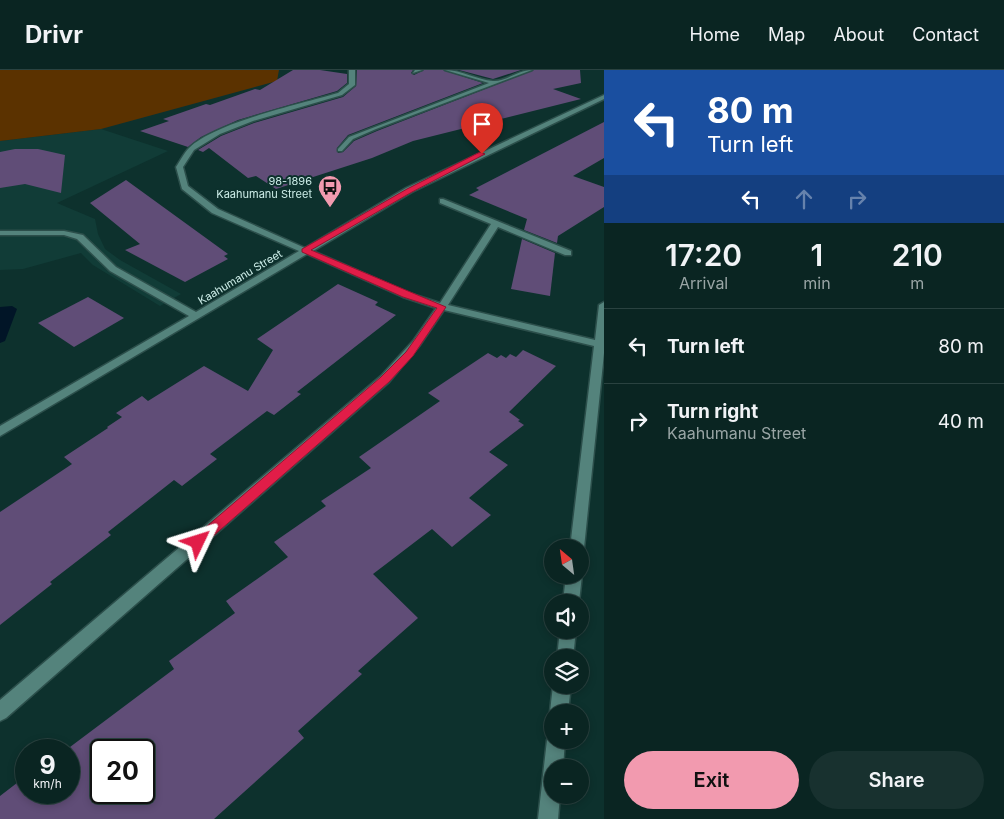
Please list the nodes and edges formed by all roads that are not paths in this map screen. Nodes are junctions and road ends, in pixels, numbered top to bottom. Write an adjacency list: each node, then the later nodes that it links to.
1 (352, 70): 10 (street)
2 (448, 70): 4 (street)
3 (529, 70): 4 (street)
4 (495, 82): 6 (street)
5 (604, 97): 10 (street, Kaahumanu Street)
6 (340, 150)
7 (443, 201): 8 (street)
8 (496, 223): 11 (street); 13 (street)
9 (0, 233): 14 (street)
10 (305, 250): 13 (street); 14 (street, Kaahumanu Street)
11 (568, 253)
12 (604, 305): 15 (street)
13 (442, 307): 15 (street); 18 (street)
14 (196, 316): 16 (street, Kaahumanu Street)
15 (599, 344): 17 (street)
16 (0, 432)
17 (579, 539)
18 (0, 712)
19 (549, 804): 20 (street)
20 (548, 819)

